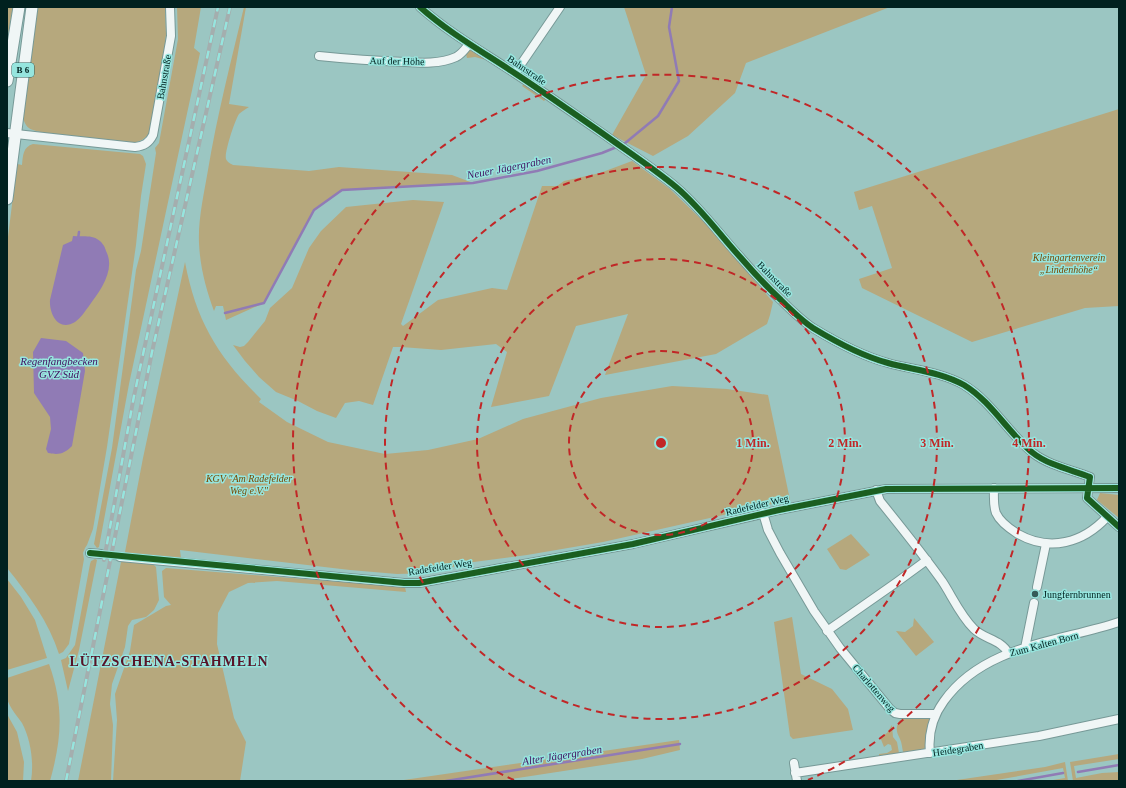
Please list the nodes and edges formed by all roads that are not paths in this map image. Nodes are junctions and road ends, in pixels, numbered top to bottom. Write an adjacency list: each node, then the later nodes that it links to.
1 (19, 7): 9 (main road, B 6)
2 (32, 7): 10 (main road, B 6)
3 (170, 7): 10 (street, Bahnstraße)
4 (420, 7): 6 (street, Bahnstraße)
5 (560, 7): 8 (street)
6 (469, 44): 7 (street, Auf der Höhe); 8 (street, Bahnstraße)
7 (319, 56)
8 (515, 73): 13 (street, Bahnstraße)
9 (7, 81)
10 (11, 133): 11 (main road, B 6)
11 (7, 199)
12 (994, 488): 13 (street, Radefelder Weg); 15 (street, Radefelder Weg); 19 (street)
13 (1088, 488): 14 (street, Radefelder Weg); 17 (street, Bahnstraße)
14 (1119, 488)
15 (876, 490): 16 (street, Radefelder Weg); 23 (street)
16 (763, 513): 22 (street, Radefelder Weg); 27 (street, Charlottenweg)
17 (1107, 517): 18 (street, Bahnstraße); 19 (street)
18 (1119, 527)
19 (1046, 544): 24 (street)
20 (90, 553): 21 (street)
21 (102, 554)
22 (120, 556)
23 (927, 560): 27 (street); 29 (street)
24 (1037, 587)
25 (1034, 603): 28 (street)
26 (1119, 622): 28 (street, Zum Kalten Born)
27 (827, 631): 30 (street, Charlottenweg)
28 (1025, 648): 29 (street, Zum Kalten Born)
29 (1008, 653): 30 (street, Zum Kalten Born)
30 (935, 714): 32 (street, Zum Kalten Born)
31 (1119, 719): 32 (street, Heidegraben)
32 (930, 753): 34 (street, Heidegraben)
33 (794, 763): 34 (street, Heidegraben)
34 (796, 777)

